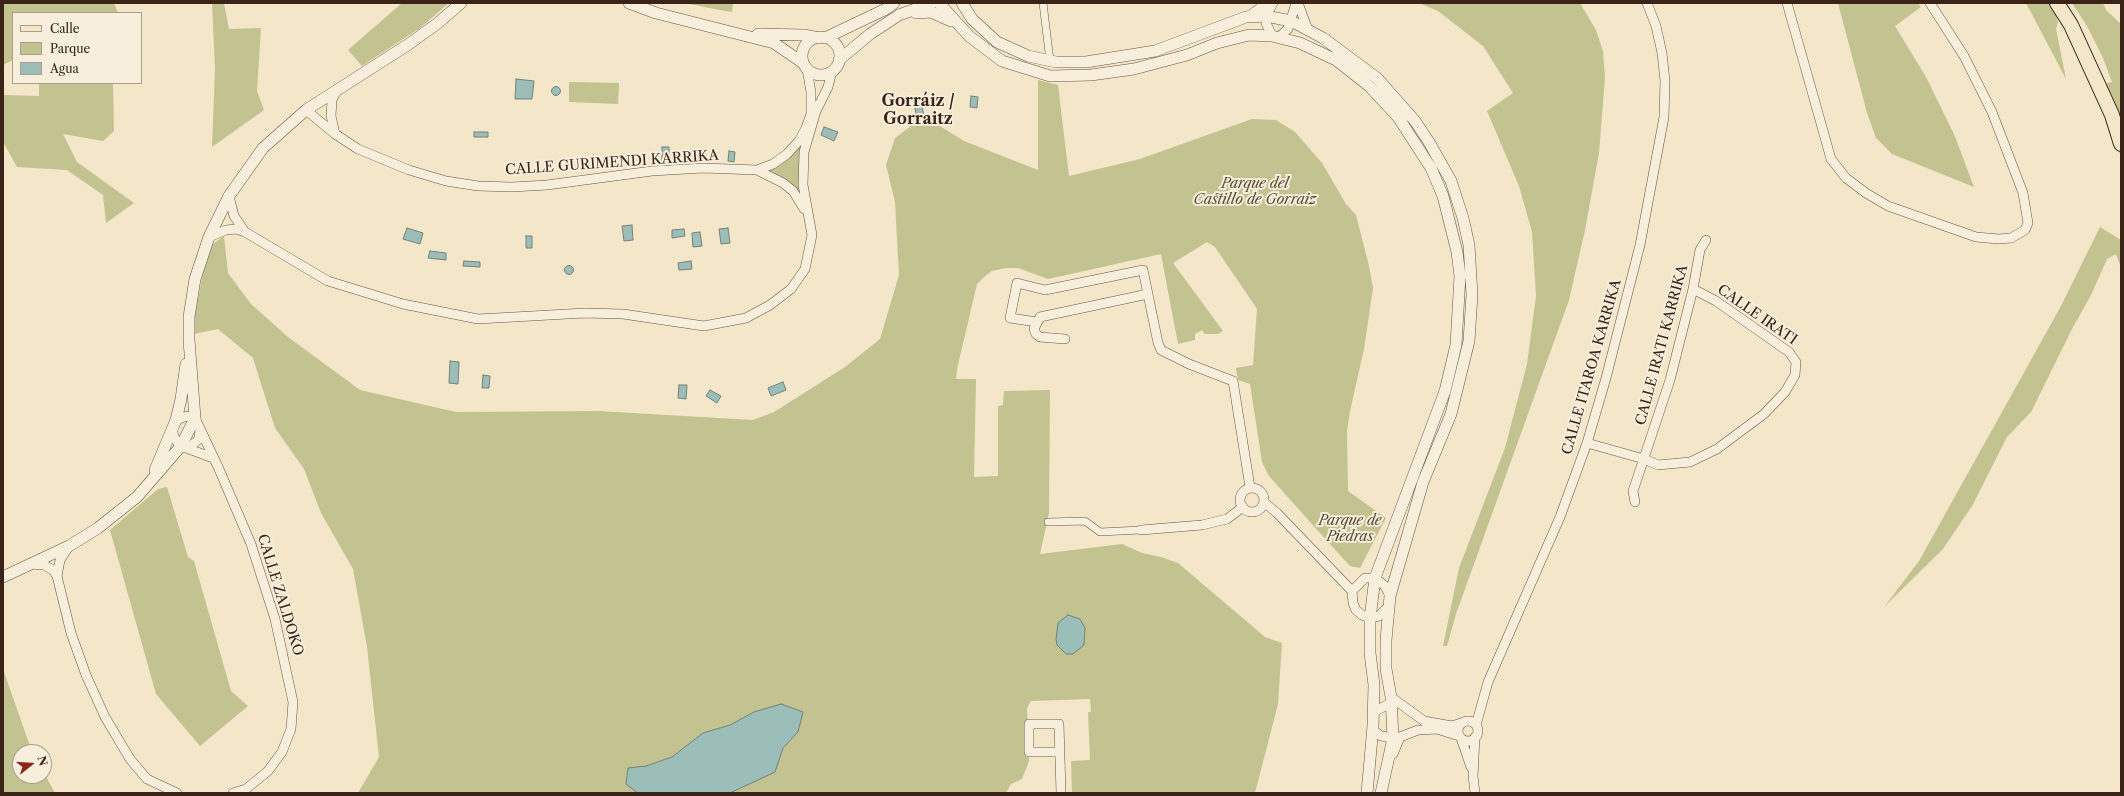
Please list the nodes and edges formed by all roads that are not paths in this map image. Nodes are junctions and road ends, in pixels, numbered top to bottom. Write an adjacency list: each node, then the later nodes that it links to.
1 (460, 3): 28 (street)
2 (629, 3): 21 (street)
3 (894, 3): 23 (street)
4 (932, 3): 15 (street)
5 (939, 3): 19 (street)
6 (962, 3): 25 (street)
7 (1043, 3): 25 (street)
8 (1266, 3): 17 (street)
9 (1273, 3): 16 (street)
10 (1297, 3): 18 (street); 20 (street)
11 (1647, 3): 45 (street, CALLE ITAROA KARRIKA)
12 (1787, 3): 13 (street)
13 (1930, 3)
14 (2057, 3): 31 (main road)
15 (899, 15): 19 (street); 24 (street)
16 (1266, 16): 17 (street); 18 (street); 22 (street)
17 (1246, 18): 25 (street)
18 (1291, 21): 20 (street); 22 (street)
19 (960, 27): 22 (street)
20 (1308, 30): 62 (street)
21 (740, 34): 23 (street); 26 (street)
22 (1275, 37): 60 (street)
23 (822, 38): 24 (street); 26 (street)
24 (839, 60): 27 (street)
25 (1050, 61)
26 (805, 66): 27 (street); 32 (street)
27 (832, 71): 34 (street)
28 (337, 90): 29 (street); 30 (street)
29 (306, 110): 30 (street, CALLE GURIMENDI KARRIKA); 33 (street)
30 (335, 134): 32 (street, CALLE GURIMENDI KARRIKA)
31 (2121, 144)
32 (757, 170): 34 (street, CALLE GURIMENDI KARRIKA)
33 (229, 196): 35 (street); 36 (street)
34 (809, 217): 35 (street)
35 (245, 232): 36 (street)
36 (209, 237): 42 (street)
37 (1706, 240): 38 (street, CALLE IRATI KARRIKA)
38 (1694, 289): 48 (street, CALLE IRATI KARRIKA); 48 (street, CALLE IRATI)
39 (1148, 294): 40 (street); 40 (street); 50 (street)
40 (1036, 322): 41 (street)
41 (1065, 339)
42 (189, 340): 43 (street); 44 (street)
43 (197, 423): 44 (street); 46 (street); 47 (street, CALLE ZALDOKO)
44 (174, 425): 46 (street); 49 (street)
45 (1587, 442): 48 (street, CALLE IRATI); 67 (street, CALLE ITAROA KARRIKA)
46 (183, 447): 47 (street); 49 (street)
47 (213, 458): 75 (street, CALLE ZALDOKO)
48 (1644, 458): 51 (street)
49 (152, 479): 56 (street)
50 (1250, 487): 52 (street); 53 (street)
51 (1635, 502)
52 (1265, 503): 53 (street); 61 (street)
53 (1243, 507): 55 (street)
54 (1048, 522): 55 (street)
55 (1141, 530)
56 (69, 546): 57 (street); 58 (street)
57 (31, 564): 58 (street); 59 (street)
58 (58, 576): 74 (street)
59 (3, 577)
60 (1375, 578): 61 (street); 62 (street); 63 (street)
61 (1352, 591): 63 (street)
62 (1389, 601): 63 (street); 64 (street)
63 (1370, 618): 65 (street)
64 (1391, 700): 65 (street); 66 (street); 71 (street)
65 (1374, 712): 68 (street)
66 (1461, 724): 67 (street); 69 (street)
67 (1476, 725): 70 (street)
68 (1373, 730): 71 (street); 77 (street)
69 (1460, 737): 70 (street); 71 (street); 73 (street)
70 (1475, 737): 73 (street)
71 (1396, 738): 78 (street)
72 (1059, 752): 72 (street); 76 (street)
73 (1473, 776): 79 (street)
74 (177, 793)
75 (233, 793)
76 (1061, 793)
77 (1367, 793)
78 (1381, 793)
79 (1475, 793)

